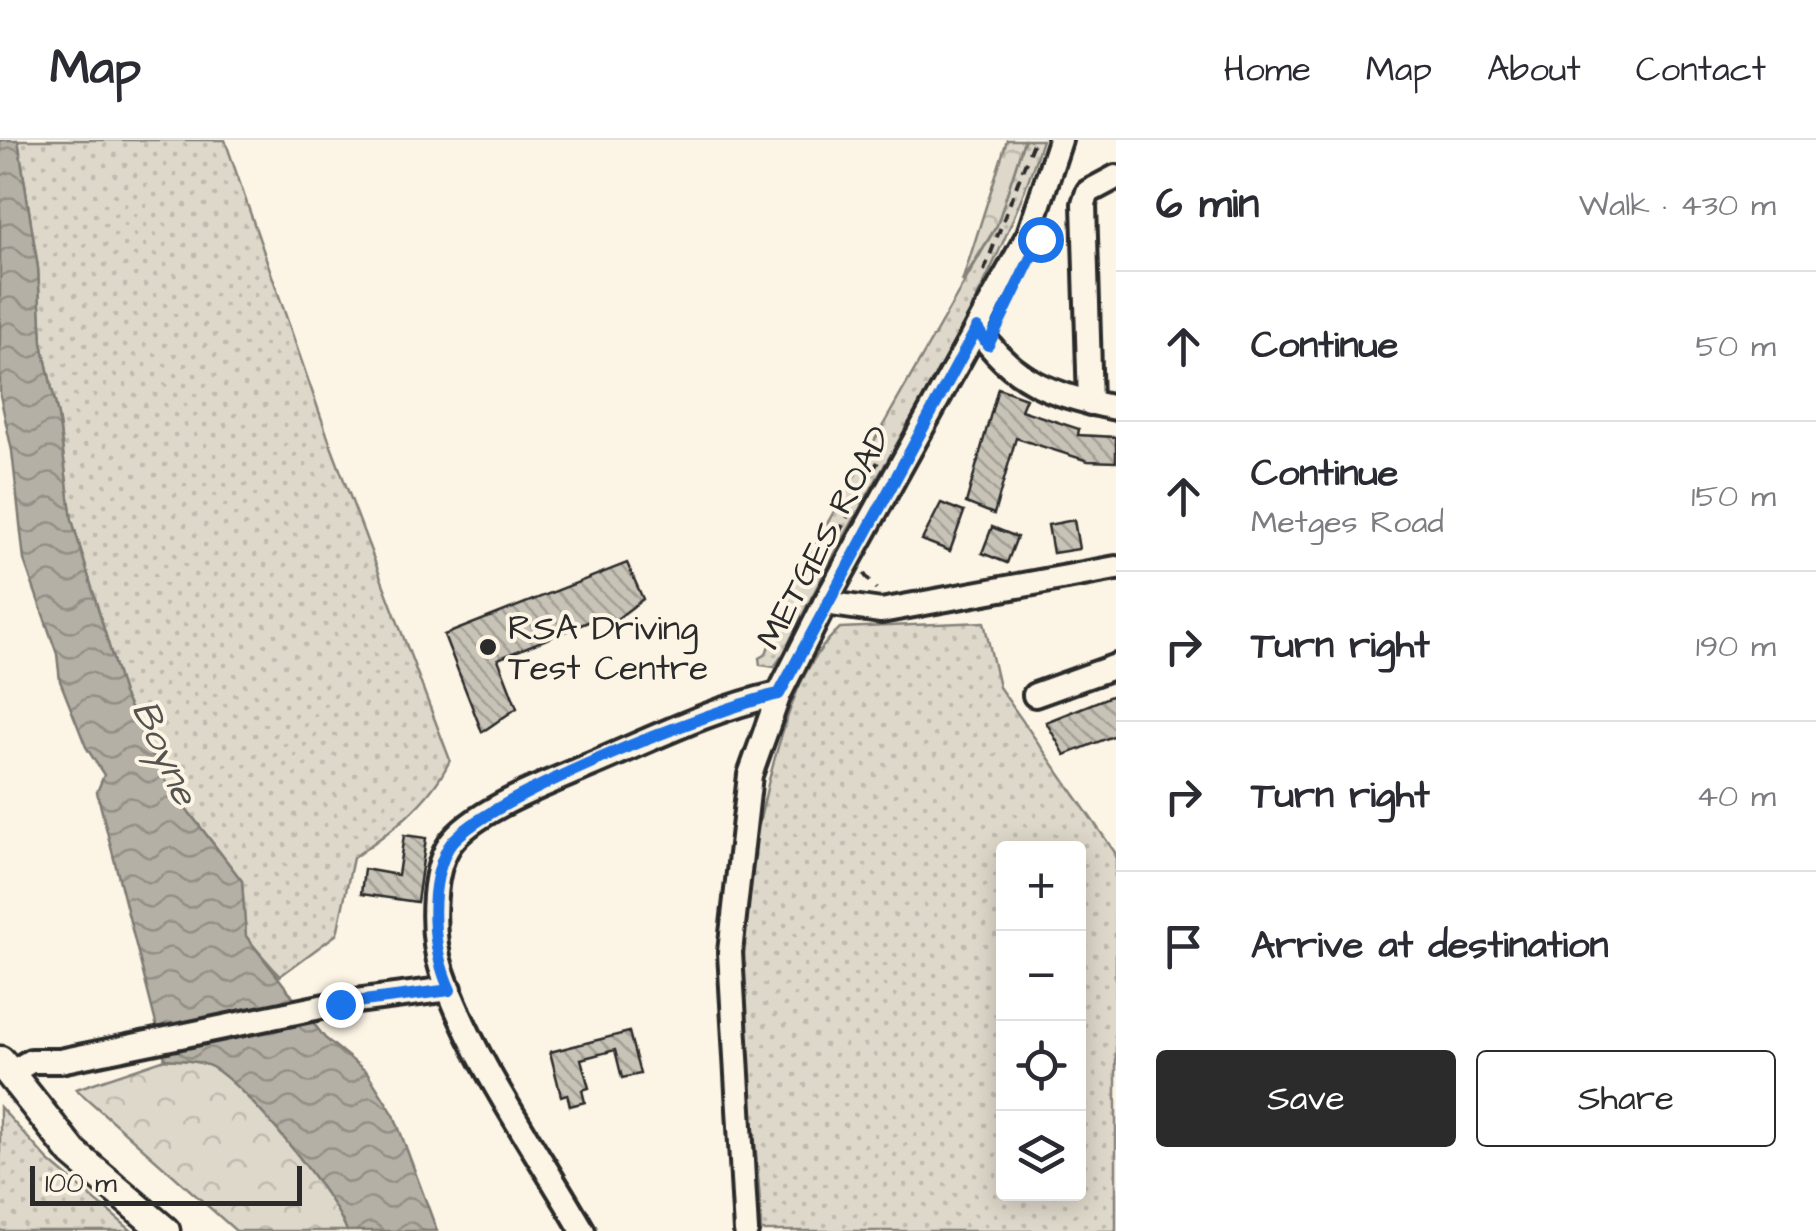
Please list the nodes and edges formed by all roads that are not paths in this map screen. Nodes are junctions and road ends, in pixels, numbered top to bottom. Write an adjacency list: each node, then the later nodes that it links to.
1 (1060, 140): 3 (street, METGES ROAD)
2 (1116, 177): 4 (street)
3 (977, 328): 4 (street); 7 (street, METGES ROAD)
4 (1090, 403): 5 (street)
5 (1116, 408)
6 (1116, 568): 7 (street)
7 (816, 598): 9 (street, METGES ROAD)
8 (1116, 666): 10 (street)
9 (779, 694): 11 (street); 15 (street, METGES ROAD)
10 (1035, 695)
11 (450, 990): 12 (street); 14 (street)
12 (4, 1068): 13 (main road)
13 (165, 1231)
14 (584, 1231)
15 (746, 1231)

